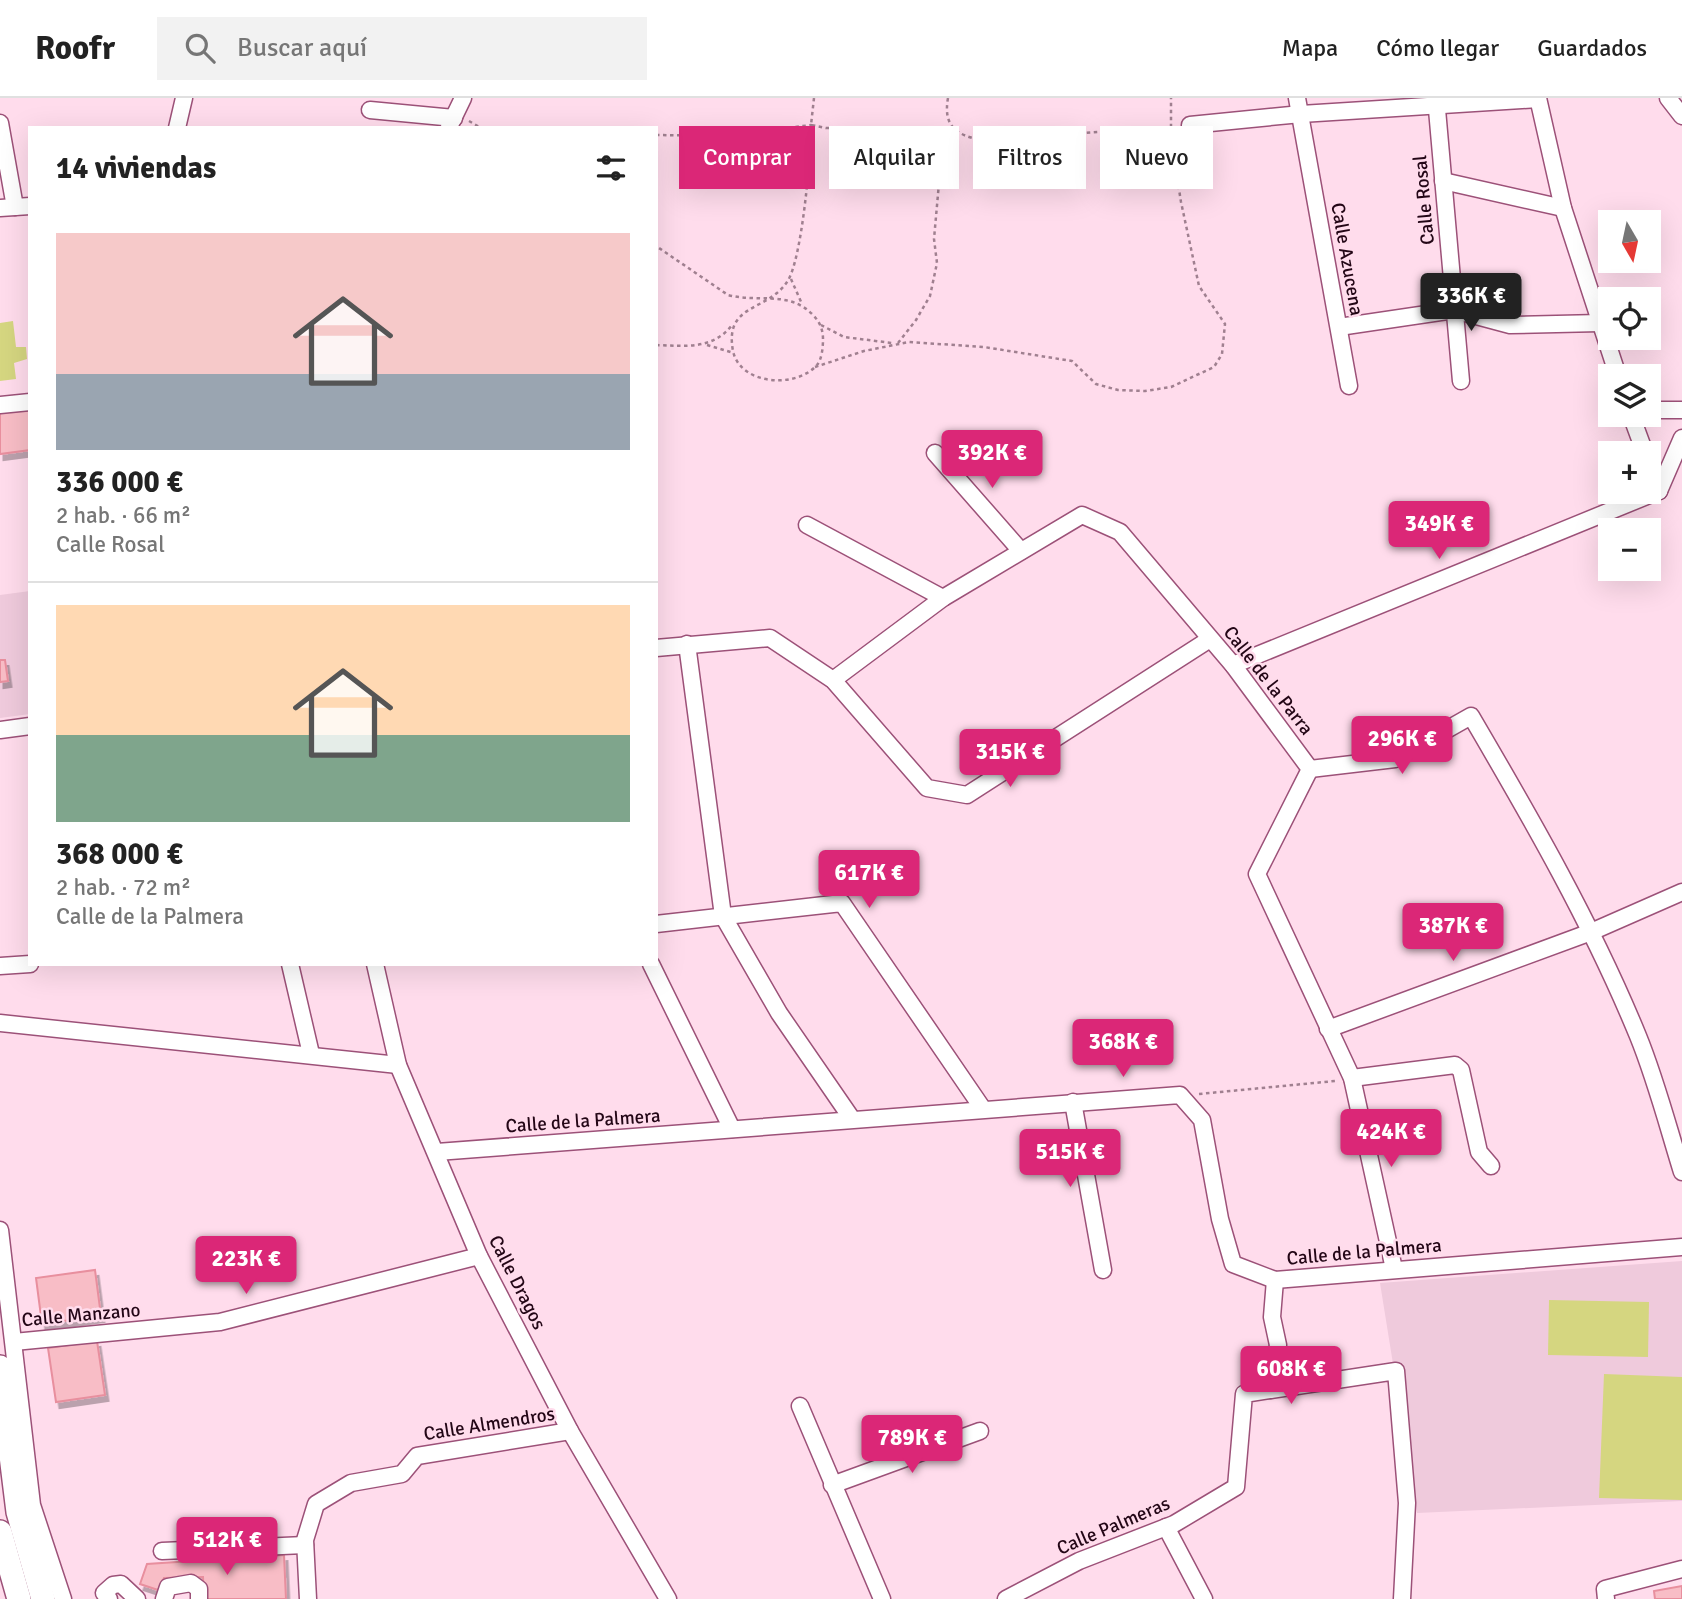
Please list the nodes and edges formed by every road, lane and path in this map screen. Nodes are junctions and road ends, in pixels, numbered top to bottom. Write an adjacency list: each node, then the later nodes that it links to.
1 (184, 98): 16 (street)
2 (463, 98): 13 (street)
3 (814, 98): 14 (path)
4 (948, 98): 17 (path)
5 (1171, 98): 18 (path)
6 (1538, 98): 8 (street); 28 (street)
7 (1668, 98): 11 (street)
8 (1437, 102): 9 (street); 24 (street, Calle Rosal)
9 (1299, 106): 15 (street); 38 (street, Calle Azucena)
10 (370, 110): 13 (street)
11 (1682, 116)
12 (0, 123): 27 (street)
13 (451, 123)
14 (811, 125): 20 (path); 23 (path); 30 (path)
15 (1190, 125): 19 (path)
16 (177, 126)
17 (951, 126)
18 (1171, 126)
19 (1180, 126)
20 (829, 128)
21 (1100, 132): 22 (path)
22 (959, 134)
23 (658, 135)
24 (1443, 181): 28 (street); 33 (street, Calle Rosal)
25 (938, 189): 39 (path)
26 (1179, 189): 39 (path)
27 (15, 207)
28 (1563, 208): 34 (street)
29 (658, 247): 31 (path)
30 (790, 277): 31 (path); 32 (path)
31 (772, 298): 32 (path); 36 (path)
32 (804, 307): 37 (path)
33 (1454, 310): 35 (street); 38 (street); 44 (street, Calle Rosal)
34 (1598, 317)
35 (1598, 323)
36 (733, 324): 41 (path); 42 (path)
37 (820, 324): 39 (path); 43 (path)
38 (1339, 327): 45 (street, Calle Azucena)
39 (897, 344): 43 (path)
40 (658, 345): 41 (path)
41 (701, 345): 42 (path)
42 (734, 353): 43 (path)
43 (816, 367)
44 (1461, 381)
45 (1349, 386)
46 (28, 402): 47 (street)
47 (0, 405)
48 (1661, 410): 49 (street)
49 (1682, 410)
50 (1682, 438): 52 (street)
51 (935, 453): 55 (street)
52 (1661, 486)
53 (1627, 504): 60 (street)
54 (807, 525): 56 (street)
55 (1021, 551): 56 (street, Calle de la Parra); 57 (street, Calle de la Parra)
56 (943, 598): 61 (street, Calle de la Parra)
57 (1210, 639): 60 (street, Calle de la Parra); 61 (street)
58 (687, 644): 59 (street); 61 (street); 66 (street)
59 (658, 648)
60 (1233, 665): 64 (street, Calle de la Parra)
61 (833, 680)
62 (28, 726): 63 (street)
63 (0, 730)
64 (1310, 769): 68 (street); 75 (street)
65 (1682, 892): 68 (street)
66 (723, 916): 67 (street); 81 (street); 82 (street)
67 (658, 923)
68 (1591, 932): 75 (street); 86 (street)
69 (28, 964): 70 (street)
70 (0, 966)
71 (290, 966): 76 (street)
72 (375, 966): 77 (street, Calle Dragos)
73 (652, 966): 83 (street)
74 (0, 1023): 76 (street)
75 (1328, 1029): 78 (street)
76 (310, 1054): 77 (street)
77 (398, 1065): 84 (street, Calle Dragos)
78 (1352, 1078): 79 (path); 85 (street); 90 (street)
79 (1181, 1095): 80 (street, Calle de la Palmera); 92 (street, Calle de la Palmera)
80 (1073, 1102): 81 (street, Calle de la Palmera); 91 (street)
81 (983, 1109): 82 (street, Calle de la Palmera)
82 (852, 1119): 83 (street, Calle de la Palmera)
83 (732, 1129): 84 (street, Calle de la Palmera)
84 (437, 1152): 89 (street, Calle Dragos)
85 (1491, 1166)
86 (1682, 1172)
87 (0, 1230): 93 (street)
88 (1682, 1247): 90 (street, Calle de la Palmera)
89 (479, 1256): 93 (street, Calle Manzano); 98 (street, Calle Dragos)
90 (1395, 1269): 92 (street, Calle de la Palmera)
91 (1103, 1270)
92 (1275, 1280): 95 (street)
93 (14, 1342): 107 (street)
94 (0, 1367): 106 (highway)
95 (1270, 1390): 100 (street, Calle Palmeras); 117 (street)
96 (800, 1406): 99 (street)
97 (980, 1431): 99 (street)
98 (570, 1432): 102 (street, Calle Almendros); 113 (street, Calle Dragos)
99 (832, 1485): 114 (street)
100 (1166, 1527): 115 (street, Calle Palmeras); 116 (street)
101 (0, 1532): 105 (highway)
102 (305, 1545): 103 (street); 112 (street, Calle Almendros)
103 (162, 1551)
104 (1682, 1570): 118 (street)
105 (19, 1599)
106 (43, 1599)
107 (63, 1599)
108 (109, 1599): 109 (street)
109 (137, 1599)
110 (164, 1599): 111 (street)
111 (199, 1599)
112 (308, 1599)
113 (668, 1599)
114 (882, 1599)
115 (1006, 1599)
116 (1204, 1599)
117 (1402, 1599)
118 (1606, 1599)

